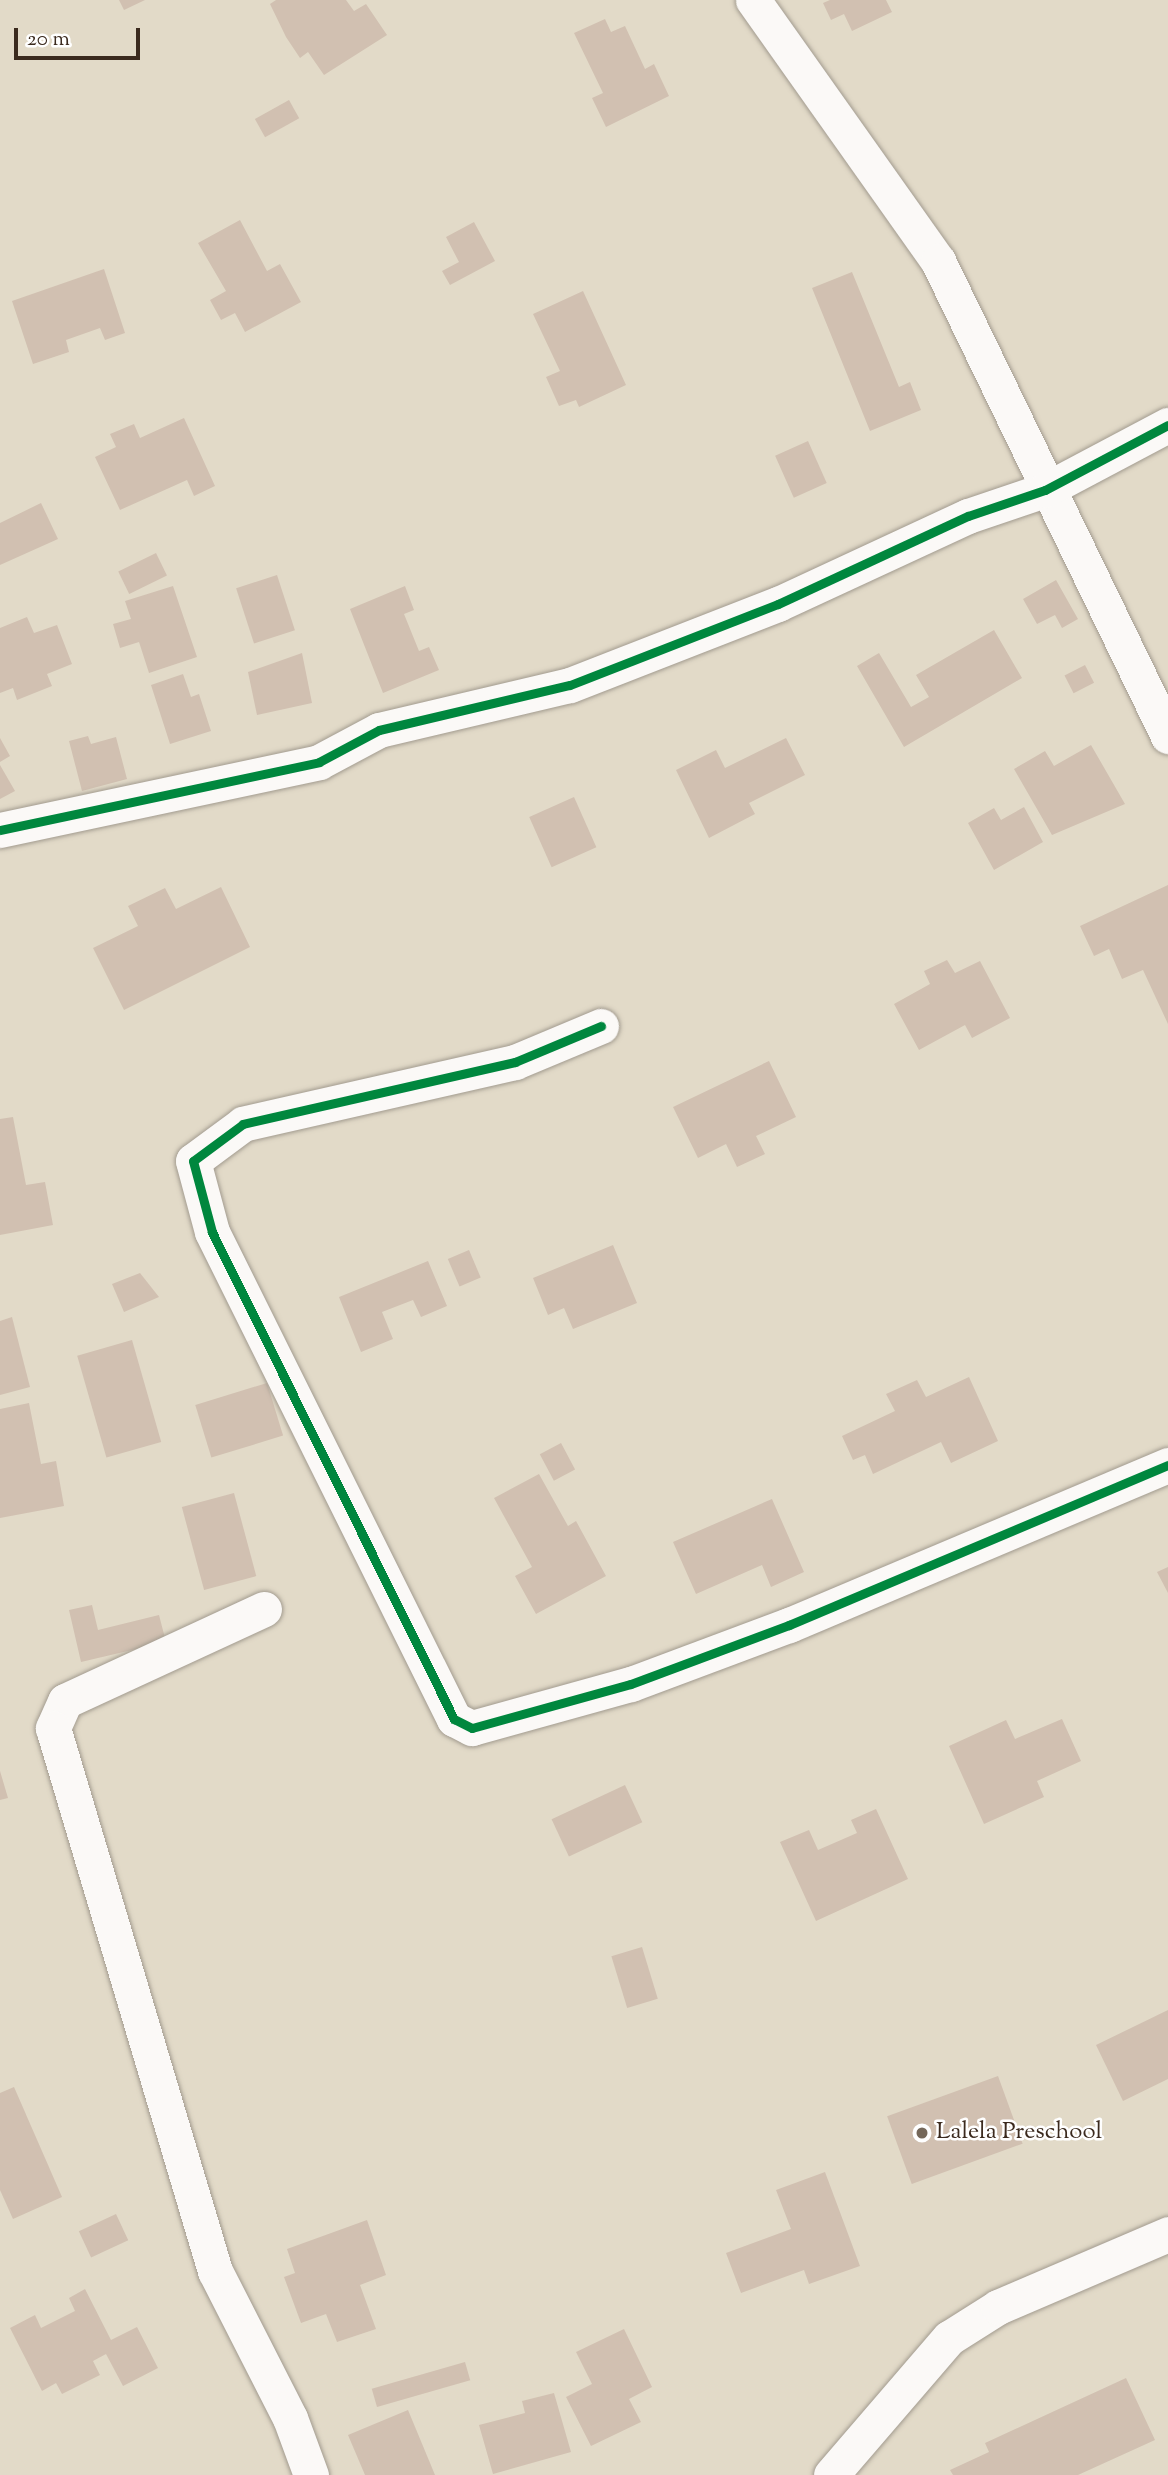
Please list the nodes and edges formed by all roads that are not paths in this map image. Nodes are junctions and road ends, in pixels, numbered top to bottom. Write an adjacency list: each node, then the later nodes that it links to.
1 (753, 0): 3 (street)
2 (1168, 425): 3 (street)
3 (1045, 490): 4 (street); 5 (street)
4 (1168, 736)
5 (0, 830)
6 (601, 1026): 7 (street)
7 (1168, 1465)
8 (264, 1609): 10 (street)
9 (1168, 2235): 11 (street)
10 (311, 2475)
11 (831, 2475)

